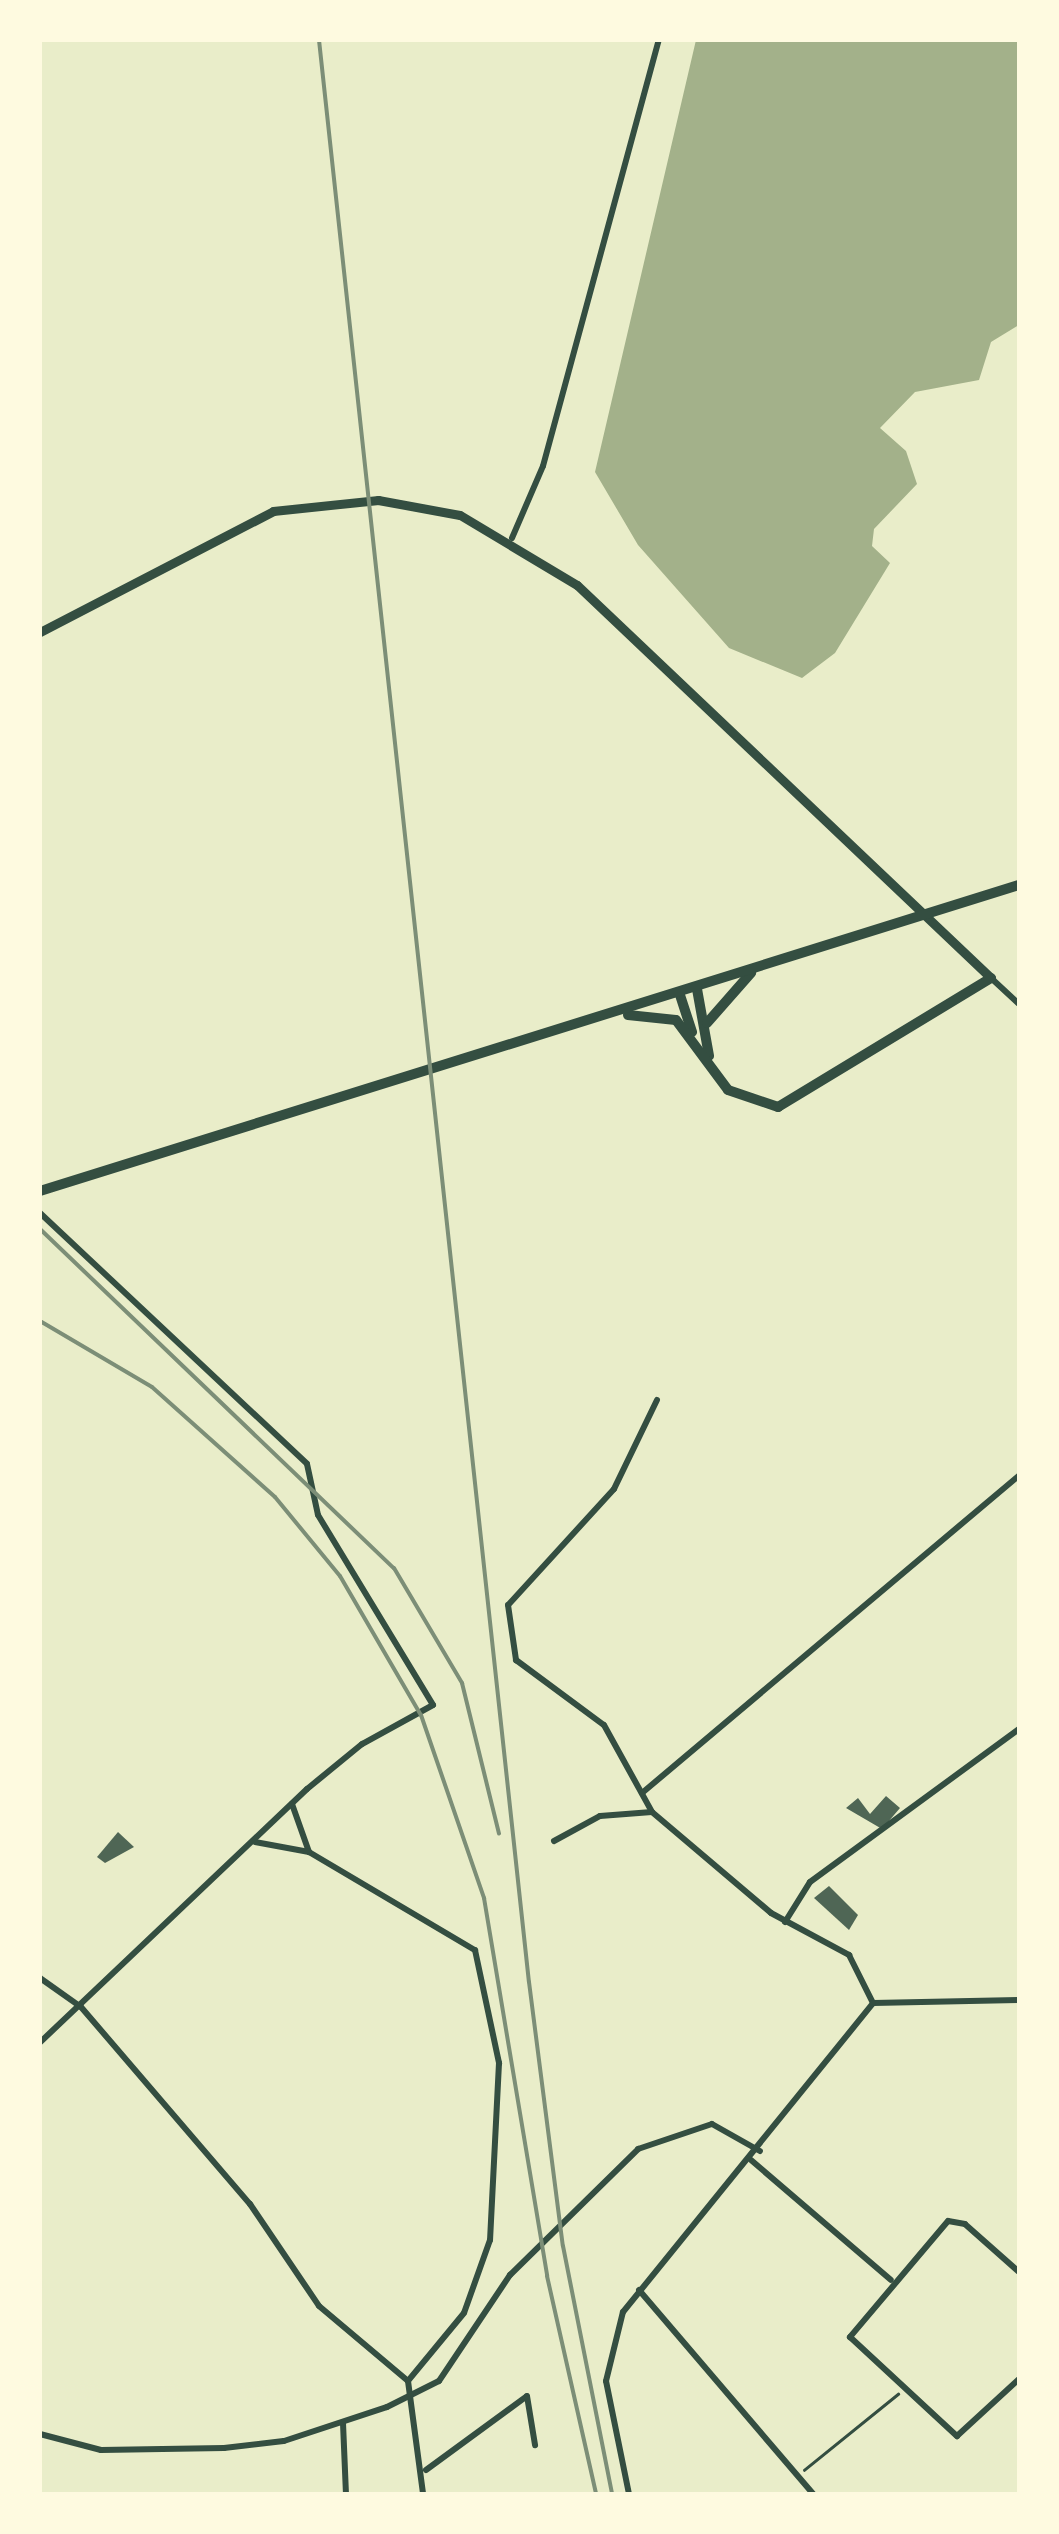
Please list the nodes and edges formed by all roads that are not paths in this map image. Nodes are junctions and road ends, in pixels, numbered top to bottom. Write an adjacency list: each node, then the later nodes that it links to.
1 (659, 40): 2 (street)
2 (512, 538): 3 (street); 6 (street)
3 (40, 632)
4 (1019, 884): 5 (main road)
5 (754, 970): 7 (main road); 11 (main road)
6 (991, 978): 9 (street); 13 (main road)
7 (696, 989): 8 (main road); 11 (main road)
8 (680, 995): 10 (main road); 12 (main road)
9 (1019, 1004)
10 (617, 1016): 12 (main road); 14 (main road)
11 (706, 1024): 13 (main road)
12 (695, 1038): 13 (main road)
13 (710, 1062)
14 (40, 1191)
15 (40, 1213): 20 (street)
16 (657, 1400): 19 (street)
17 (1019, 1476): 19 (street)
18 (1019, 1729): 25 (street)
19 (642, 1792): 21 (street)
20 (292, 1803): 22 (street); 24 (street)
21 (652, 1812): 23 (street); 25 (street)
22 (254, 1842): 24 (street); 29 (street)
23 (554, 1842)
24 (309, 1852): 37 (street)
25 (784, 1922): 28 (street)
26 (40, 1978): 29 (street)
27 (1019, 2000): 28 (street)
28 (873, 2003): 31 (street)
29 (81, 2007): 30 (street); 37 (street)
30 (40, 2042)
31 (760, 2151): 32 (street); 38 (street)
32 (751, 2160): 34 (street); 35 (street)
33 (1019, 2272): 34 (street)
34 (892, 2280): 36 (street)
35 (639, 2290): 45 (street); 46 (street)
36 (1019, 2378)
37 (408, 2381): 38 (street)
38 (414, 2396): 39 (street); 42 (street)
39 (343, 2423): 40 (street); 43 (street)
40 (40, 2434)
41 (535, 2446): 42 (street)
42 (426, 2470): 44 (street)
43 (346, 2494)
44 (423, 2494)
45 (630, 2494)
46 (813, 2494)

